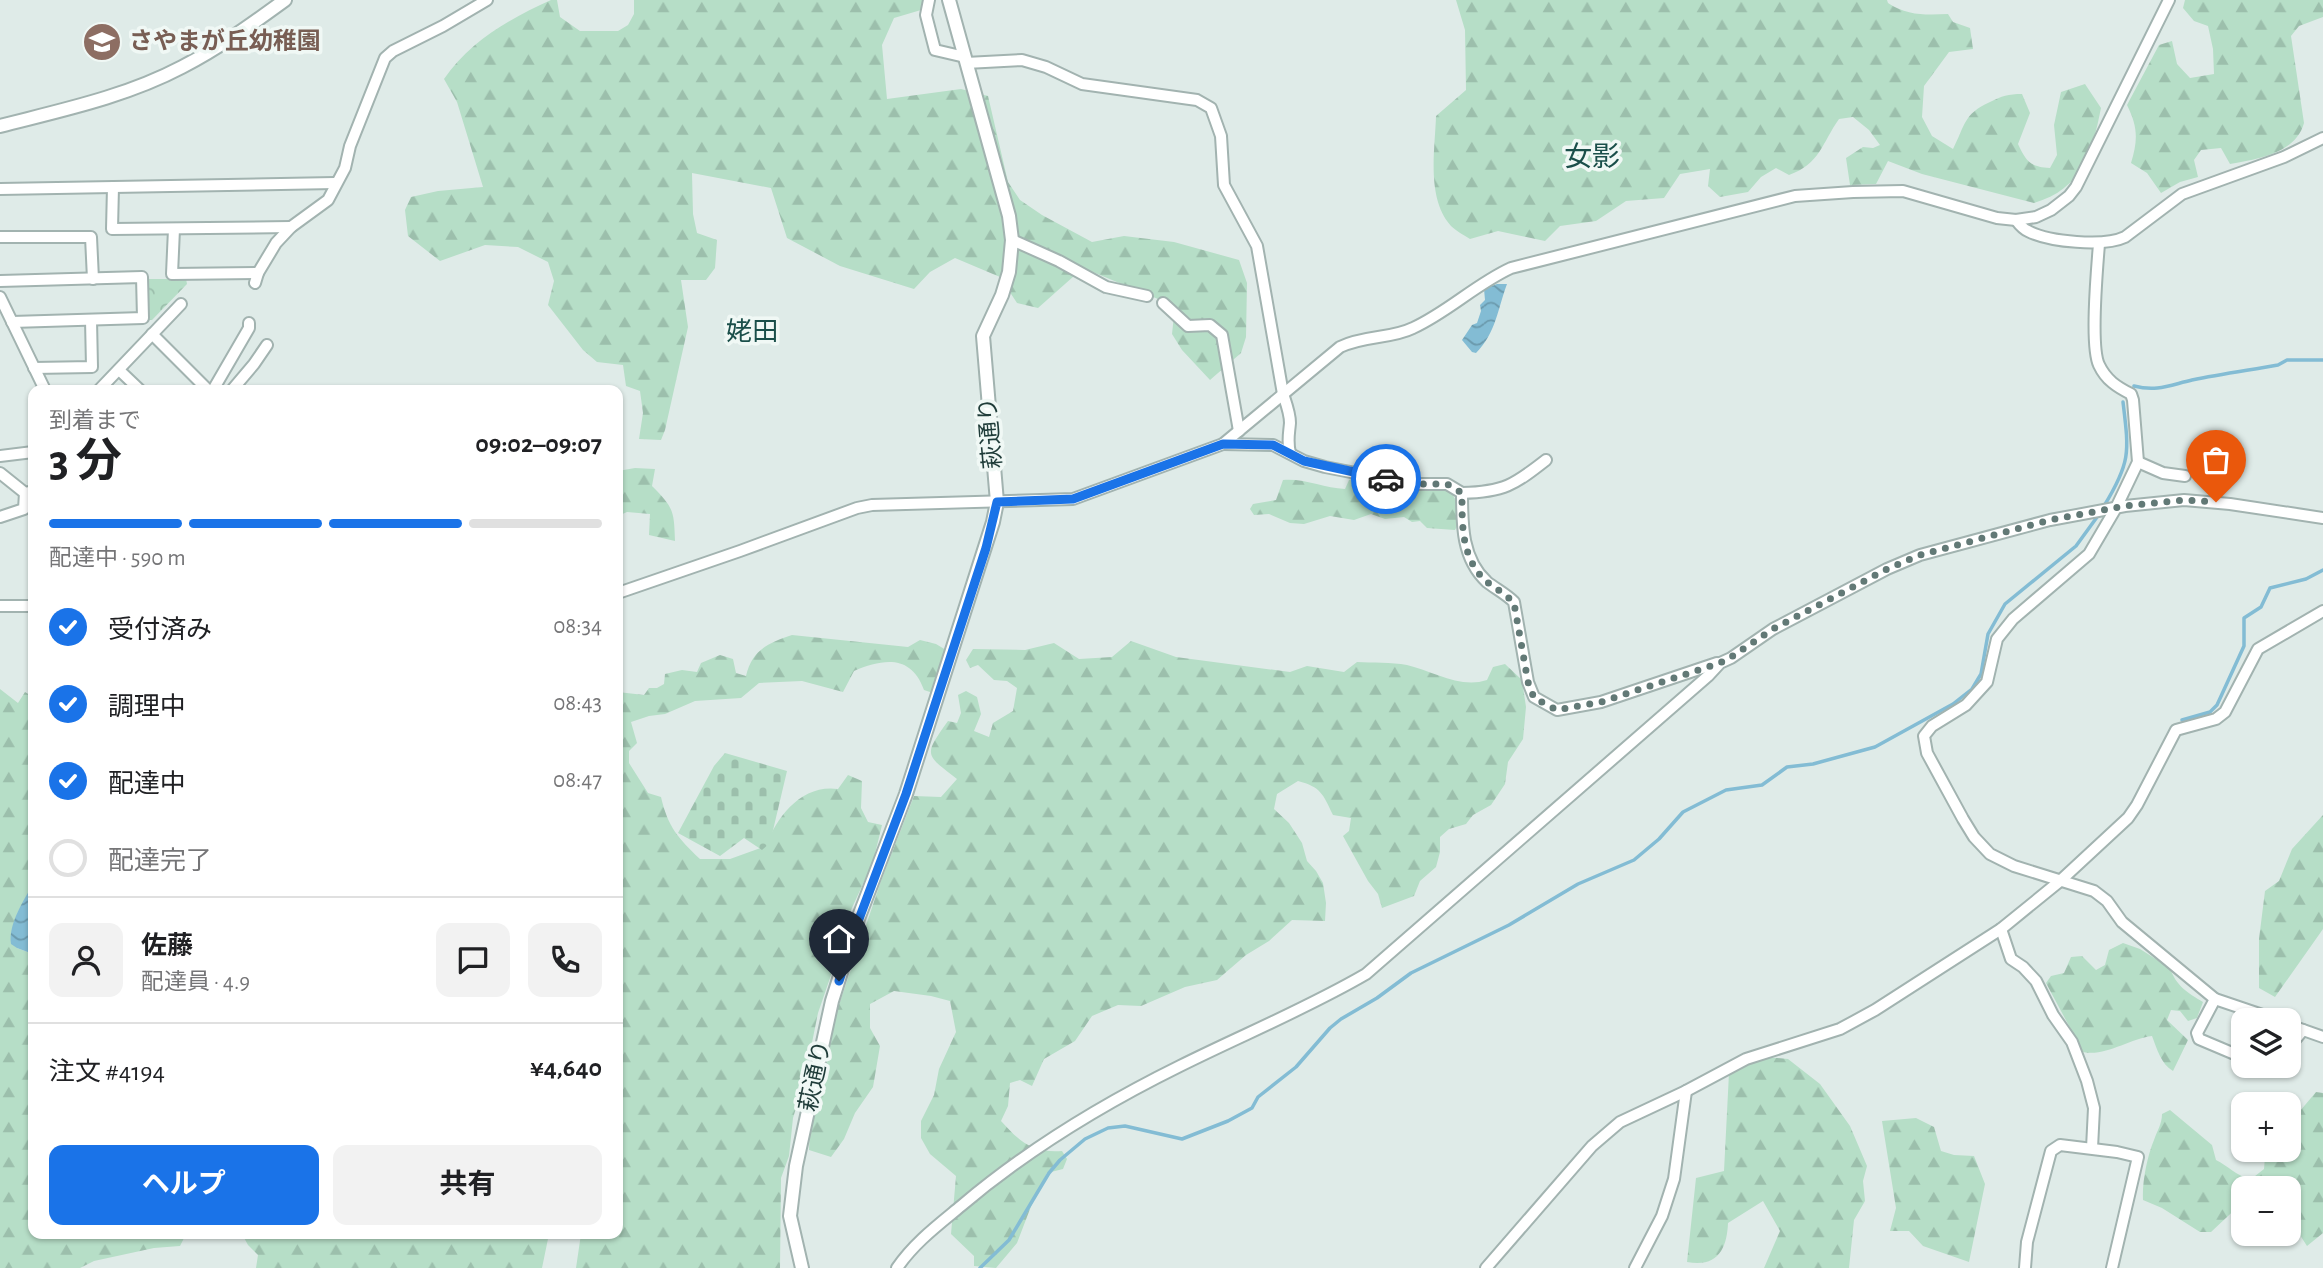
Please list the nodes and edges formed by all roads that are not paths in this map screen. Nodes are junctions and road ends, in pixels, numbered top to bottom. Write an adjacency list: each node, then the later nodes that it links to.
1 (285, 0): 7 (street)
2 (487, 0): 9 (street)
3 (929, 0): 6 (street)
4 (949, 0): 6 (street, 萩通り)
5 (2169, 0): 12 (street)
6 (965, 60): 16 (street, 萩通り); 37 (street)
7 (0, 126)
8 (2323, 138): 17 (street)
9 (335, 184): 10 (street); 13 (street)
10 (113, 187): 11 (street); 14 (street)
11 (0, 189)
12 (2015, 220): 17 (street); 37 (street)
13 (291, 227): 14 (street); 14 (street)
14 (174, 229)
15 (0, 237): 18 (street)
16 (1012, 240): 20 (street); 52 (street, 萩通り)
17 (2099, 244): 46 (street)
18 (93, 279): 19 (street); 24 (street)
19 (0, 281)
20 (1147, 296)
21 (0, 297): 25 (street)
22 (1163, 303): 38 (street)
23 (181, 304): 27 (street)
24 (92, 320): 25 (street); 29 (street)
25 (12, 321): 29 (street)
26 (249, 323): 35 (street)
27 (152, 334): 30 (street); 34 (street)
28 (267, 345): 36 (street)
29 (34, 368): 31 (street)
30 (118, 370): 32 (street); 33 (street)
31 (42, 385)
32 (104, 385)
33 (134, 385)
34 (205, 385)
35 (213, 385)
36 (236, 385)
37 (1283, 394): 38 (street); 39 (street)
38 (1238, 431): 40 (street)
39 (1286, 439): 41 (street); 43 (street)
40 (1223, 444): 41 (street); 52 (street)
41 (1273, 445): 43 (street)
42 (28, 453): 44 (street)
43 (1290, 453): 50 (street)
44 (0, 456)
45 (1546, 460): 50 (street)
46 (2138, 462): 48 (street); 53 (street)
47 (0, 473): 49 (street)
48 (2185, 476)
49 (28, 491)
50 (1462, 493): 60 (street)
51 (28, 495): 54 (street)
52 (997, 502): 56 (street); 71 (street, 萩通り)
53 (2116, 508): 55 (street); 60 (street); 61 (street)
54 (0, 517)
55 (2323, 517)
56 (623, 591)
57 (0, 606): 58 (street)
58 (28, 606)
59 (2323, 611): 61 (street)
60 (1720, 663): 72 (street)
61 (2060, 881): 62 (street); 63 (street)
62 (2001, 929): 69 (street); 70 (street)
63 (2215, 999): 64 (street); 68 (street)
64 (2242, 1008)
65 (2303, 1030): 66 (street); 67 (street)
66 (2301, 1032)
67 (2323, 1037)
68 (2231, 1053)
69 (1686, 1091): 73 (street); 74 (street)
70 (2092, 1148): 75 (street); 76 (street)
71 (803, 1268)
72 (897, 1268)
73 (1486, 1268)
74 (1635, 1268)
75 (2025, 1268)
76 (2112, 1268)

